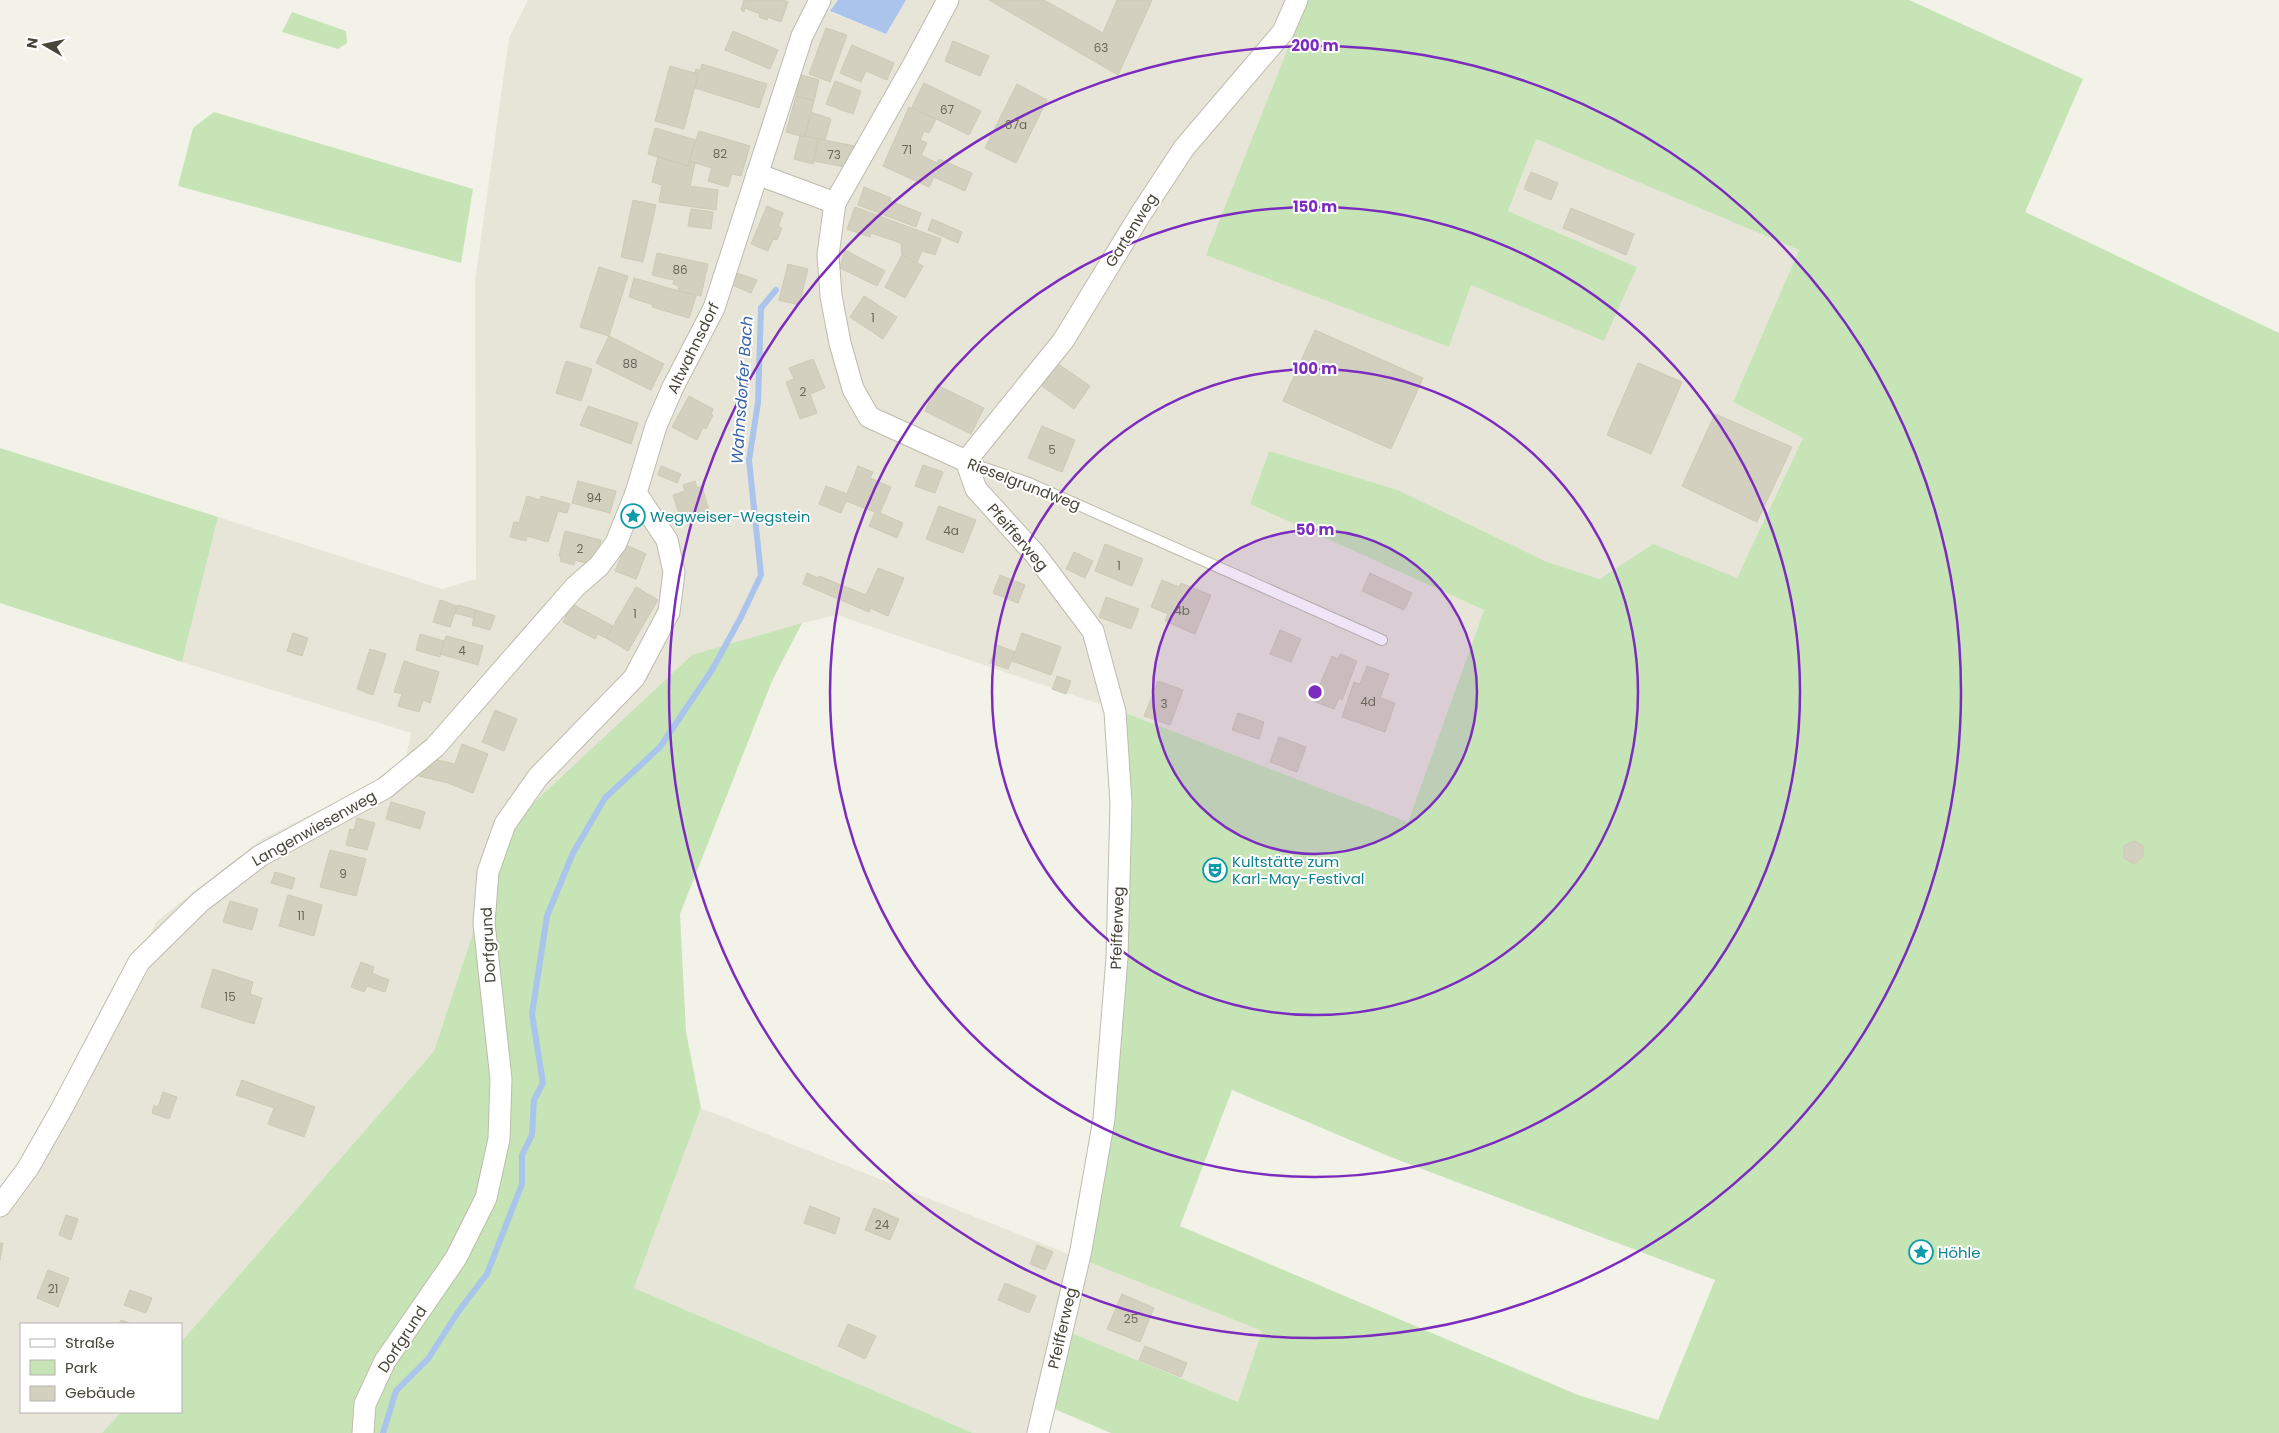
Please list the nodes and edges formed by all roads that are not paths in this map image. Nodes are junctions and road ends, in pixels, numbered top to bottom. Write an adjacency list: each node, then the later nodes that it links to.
1 (820, 0): 4 (street, Altwahnsdorf)
2 (948, 0): 5 (street)
3 (1297, 0): 6 (street, Gartenweg)
4 (757, 174): 5 (street); 7 (street, Altwahnsdorf)
5 (835, 203): 6 (street, Rieselgrundweg)
6 (966, 462): 8 (lane, Rieselgrundweg); 11 (street, Pfeifferweg)
7 (636, 493): 9 (street, Langenwiesenweg); 10 (street, Dorfgrund)
8 (1382, 640)
9 (0, 1206)
10 (362, 1433)
11 (1038, 1433)

